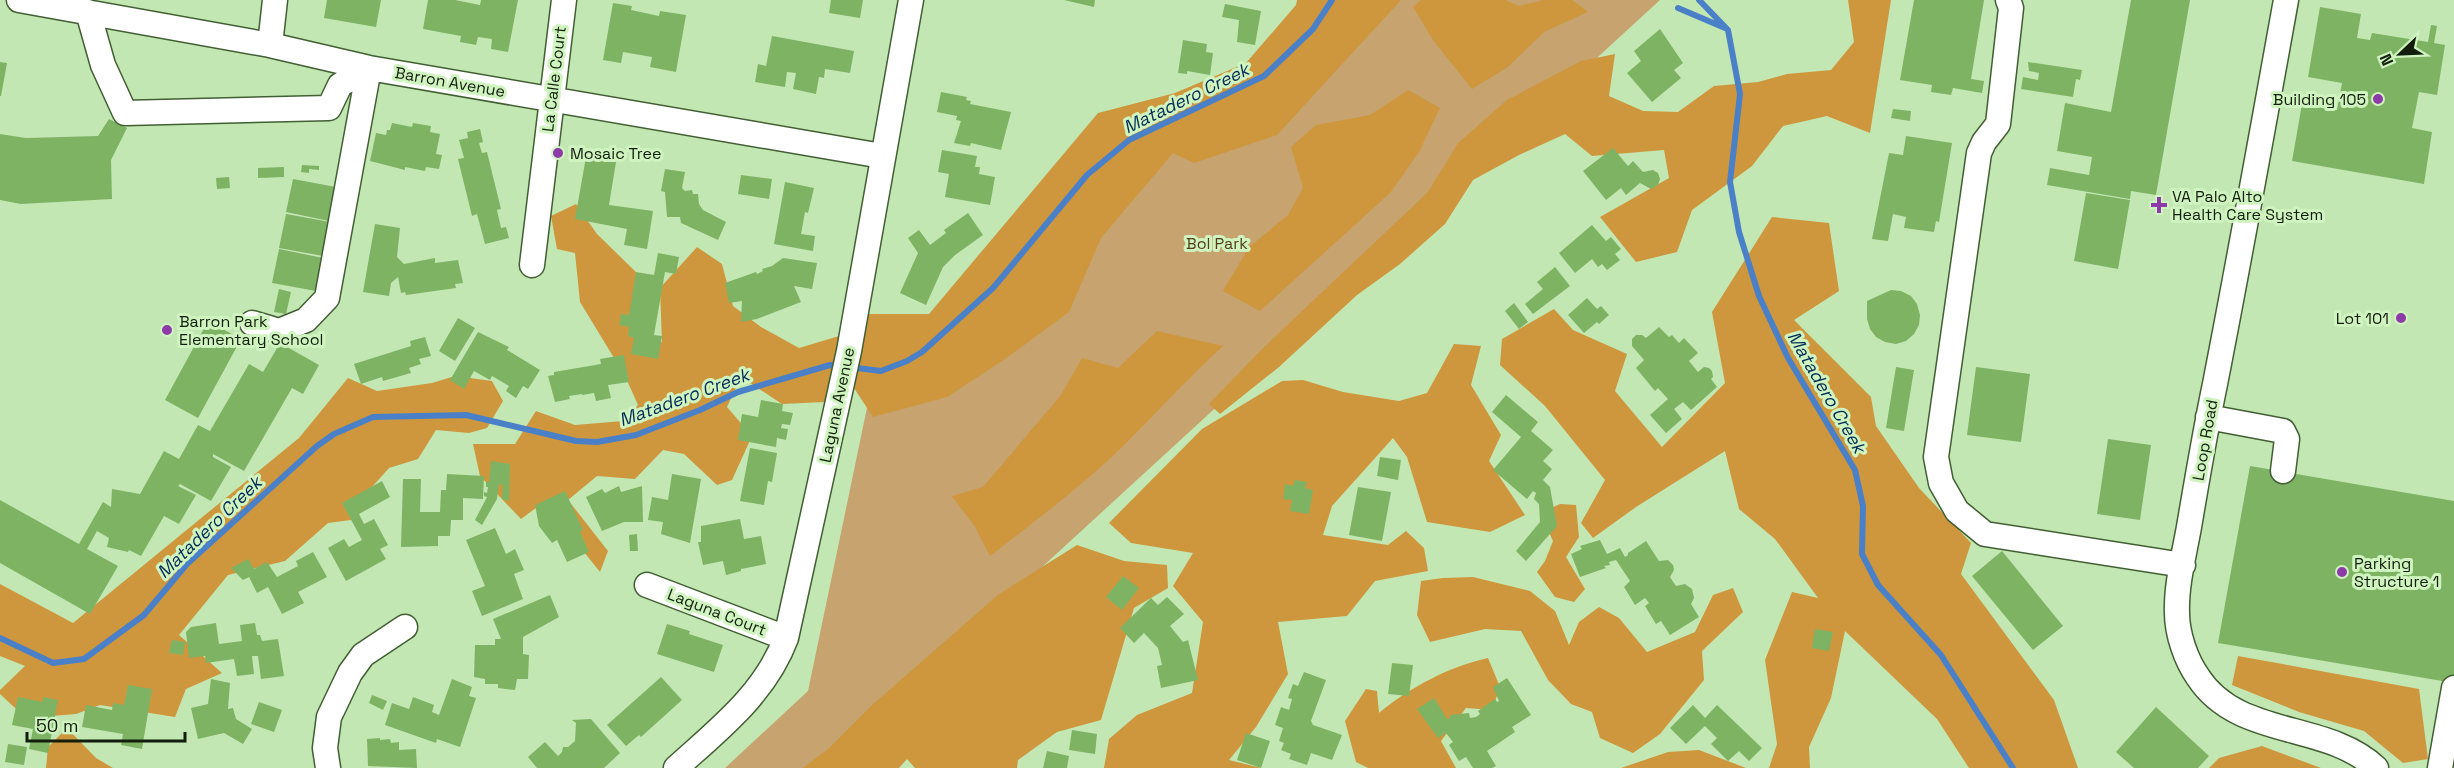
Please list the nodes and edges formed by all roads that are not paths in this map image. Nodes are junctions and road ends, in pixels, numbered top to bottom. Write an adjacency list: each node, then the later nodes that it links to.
1 (19, 0): 7 (street, Barron Avenue)
2 (275, 0): 8 (street)
3 (564, 0): 10 (street, La Calle Court)
4 (911, 0): 11 (street, Laguna Avenue)
5 (2008, 0): 16 (street)
6 (2286, 0): 14 (street, Loop Road)
7 (88, 12): 8 (street, Barron Avenue); 9 (street)
8 (270, 45): 9 (street, Barron Avenue)
9 (369, 68): 10 (street, Barron Avenue); 13 (street)
10 (552, 100): 11 (street, Barron Avenue); 12 (street, La Calle Court)
11 (882, 156): 19 (street, Laguna Avenue)
12 (532, 265)
13 (252, 323)
14 (2208, 417): 15 (street); 16 (street, Loop Road)
15 (2283, 471)
16 (2183, 565): 23 (street, Loop Road)
17 (647, 585): 19 (street, Laguna Court)
18 (405, 627): 21 (street)
19 (786, 638): 22 (street, Laguna Avenue)
20 (2454, 688): 24 (street)
21 (328, 768)
22 (676, 768)
23 (2376, 768)
24 (2440, 768)

